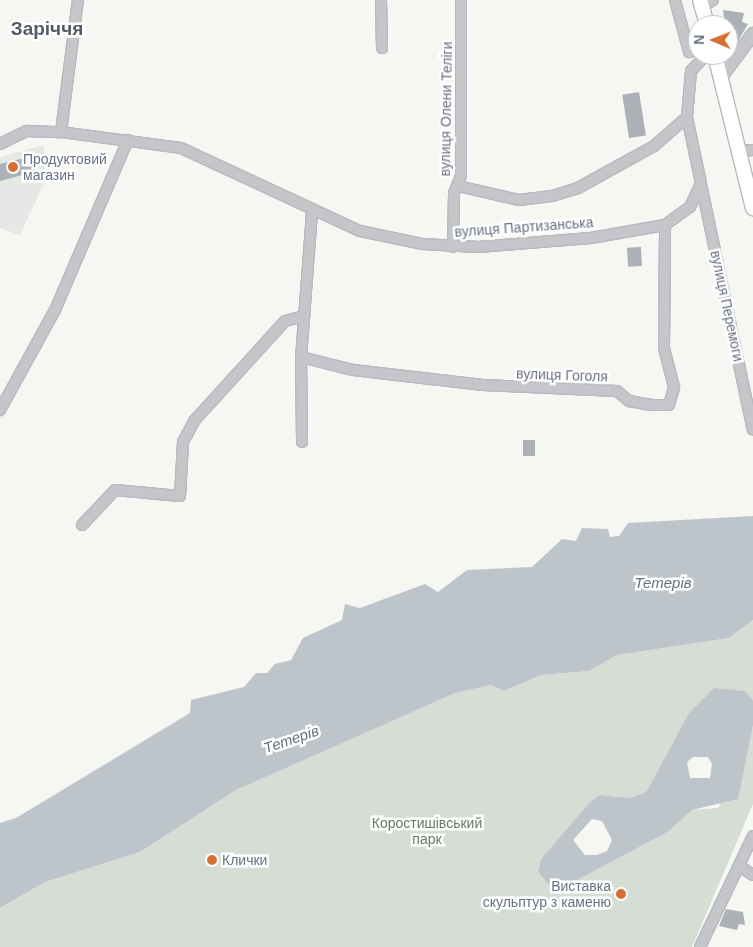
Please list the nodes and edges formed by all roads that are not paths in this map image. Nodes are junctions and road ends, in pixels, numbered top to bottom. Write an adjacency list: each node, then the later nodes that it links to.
1 (78, 0): 14 (street)
2 (381, 0): 8 (street)
3 (461, 0): 19 (street, вулиця Олени Теліги)
4 (675, 0): 9 (street)
5 (705, 2): 6 (main road)
6 (706, 15)
7 (753, 34): 12 (street)
8 (382, 48)
9 (688, 48)
10 (696, 65): 13 (street)
11 (718, 65): 12 (main road)
12 (721, 77): 17 (main road)
13 (687, 117): 18 (street); 19 (street)
14 (60, 132): 15 (street, вулиця Партизанська); 16 (street, вулиця Партизанська)
15 (128, 140): 21 (street, вулиця Партизанська); 26 (street)
16 (0, 144)
17 (746, 150): 20 (main road)
18 (701, 183): 22 (street, вулиця Партизанська); 27 (street, вулиця Перемоги)
19 (458, 186): 23 (street, вулиця Олени Теліги)
20 (753, 208)
21 (312, 212): 23 (street, вулиця Партизанська); 24 (street)
22 (665, 225): 23 (street, вулиця Партизанська); 25 (street, вулиця Гоголя)
23 (454, 246)
24 (304, 316): 25 (street); 29 (street)
25 (301, 357): 28 (street)
26 (0, 410)
27 (753, 430)
28 (302, 442)
29 (82, 525)
30 (753, 836): 31 (street)
31 (741, 867): 32 (street); 33 (street)
32 (753, 875)
33 (700, 947)

